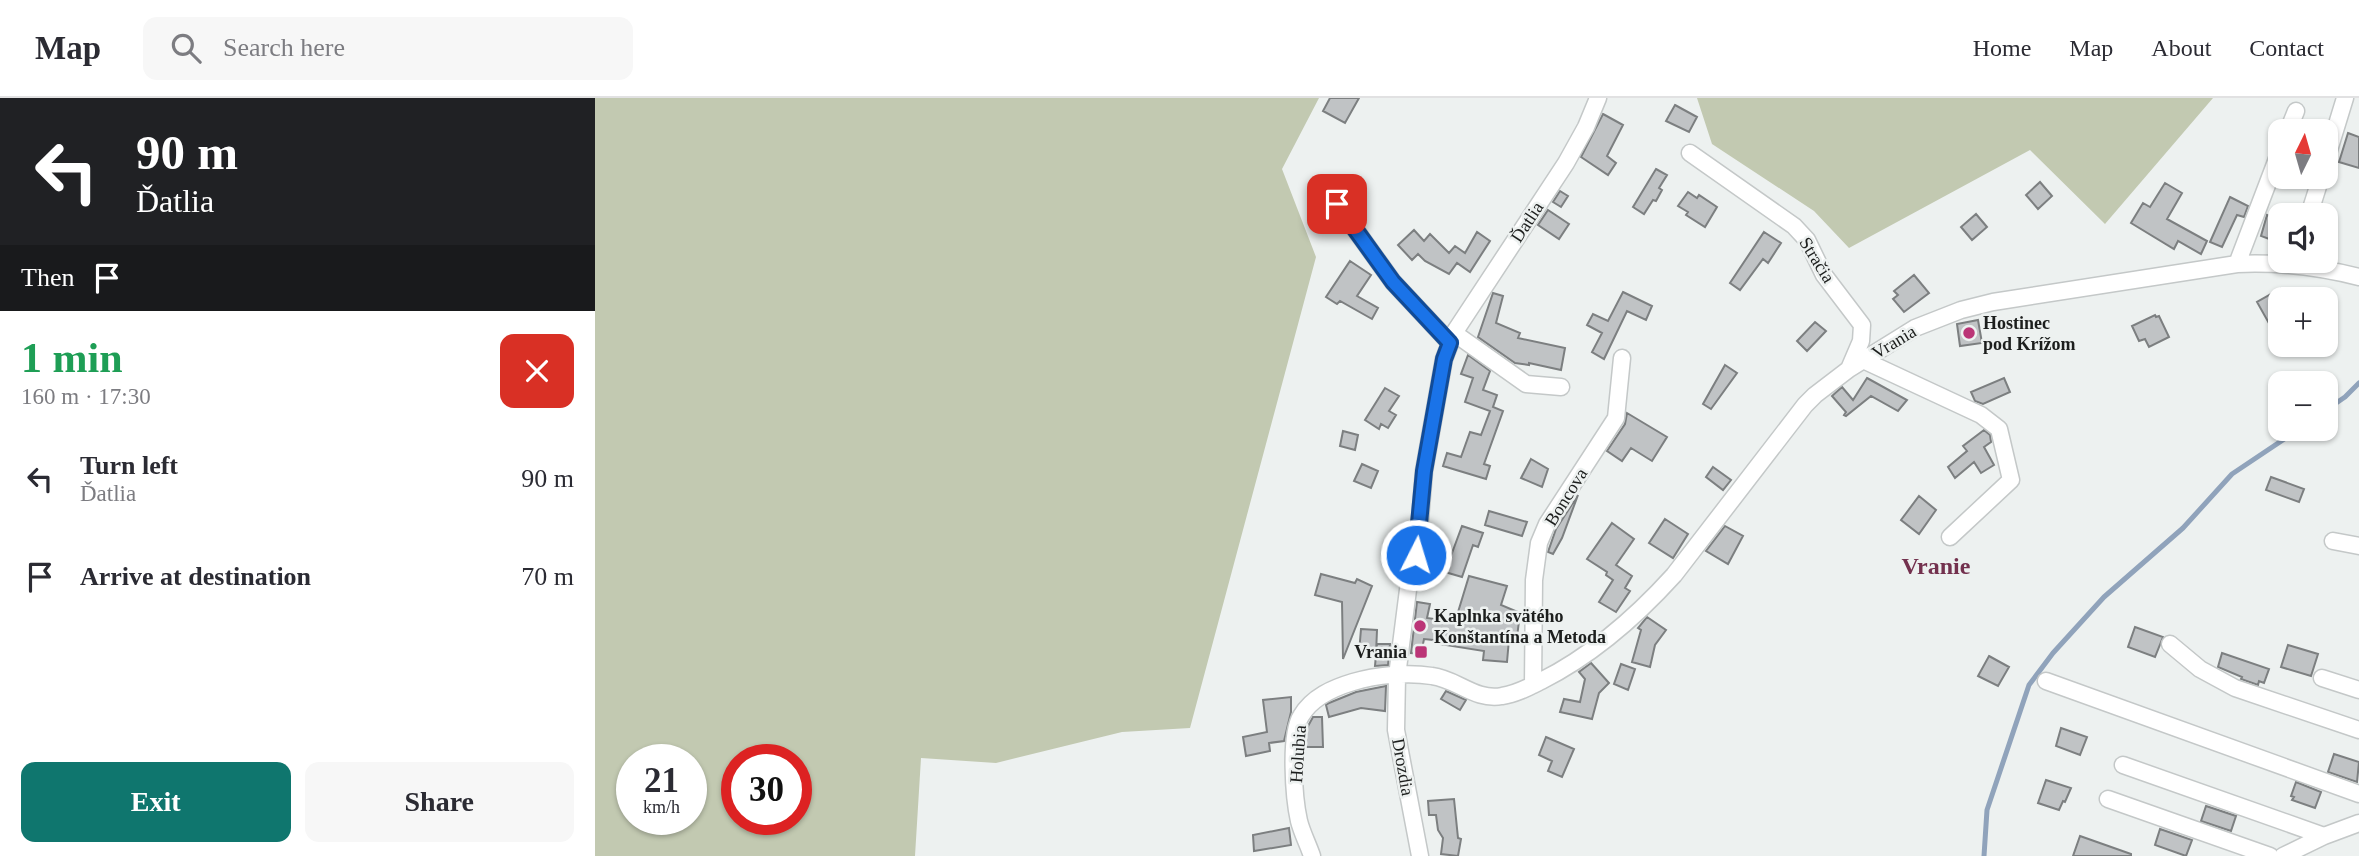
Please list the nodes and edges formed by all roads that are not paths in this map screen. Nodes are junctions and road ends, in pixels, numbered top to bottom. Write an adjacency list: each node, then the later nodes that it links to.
1 (1598, 98): 13 (street, Ďatlia)
2 (2345, 98): 5 (street)
3 (2296, 111): 4 (street)
4 (2293, 119)
5 (2338, 121)
6 (1690, 153): 16 (street, Stračia)
7 (2268, 183): 10 (street)
8 (1337, 204): 13 (street)
9 (2268, 263): 10 (street, Vrania)
10 (2237, 264): 15 (street, Vrania)
11 (2338, 272): 12 (street, Vrania)
12 (2359, 277)
13 (1452, 338): 17 (street); 22 (street, Ďatlia)
14 (1622, 358): 25 (street, Boncova)
15 (1863, 360): 16 (street, Vrania); 18 (street)
16 (1849, 369): 25 (street, Vrania)
17 (1561, 387)
18 (1950, 537)
19 (2333, 541): 20 (street)
20 (2359, 545)
21 (2170, 644): 27 (street)
22 (1397, 676): 25 (street, Vrania); 33 (street, Holubia); 34 (street, Drozdia)
23 (2322, 678): 26 (street)
24 (2046, 681): 29 (street)
25 (1533, 685)
26 (2359, 690)
27 (2359, 730)
28 (2123, 765): 32 (street)
29 (2359, 794)
30 (2108, 799): 35 (street)
31 (2358, 825): 32 (street)
32 (2324, 836): 36 (street)
33 (1311, 856)
34 (1420, 856)
35 (2270, 856)
36 (2283, 856)

